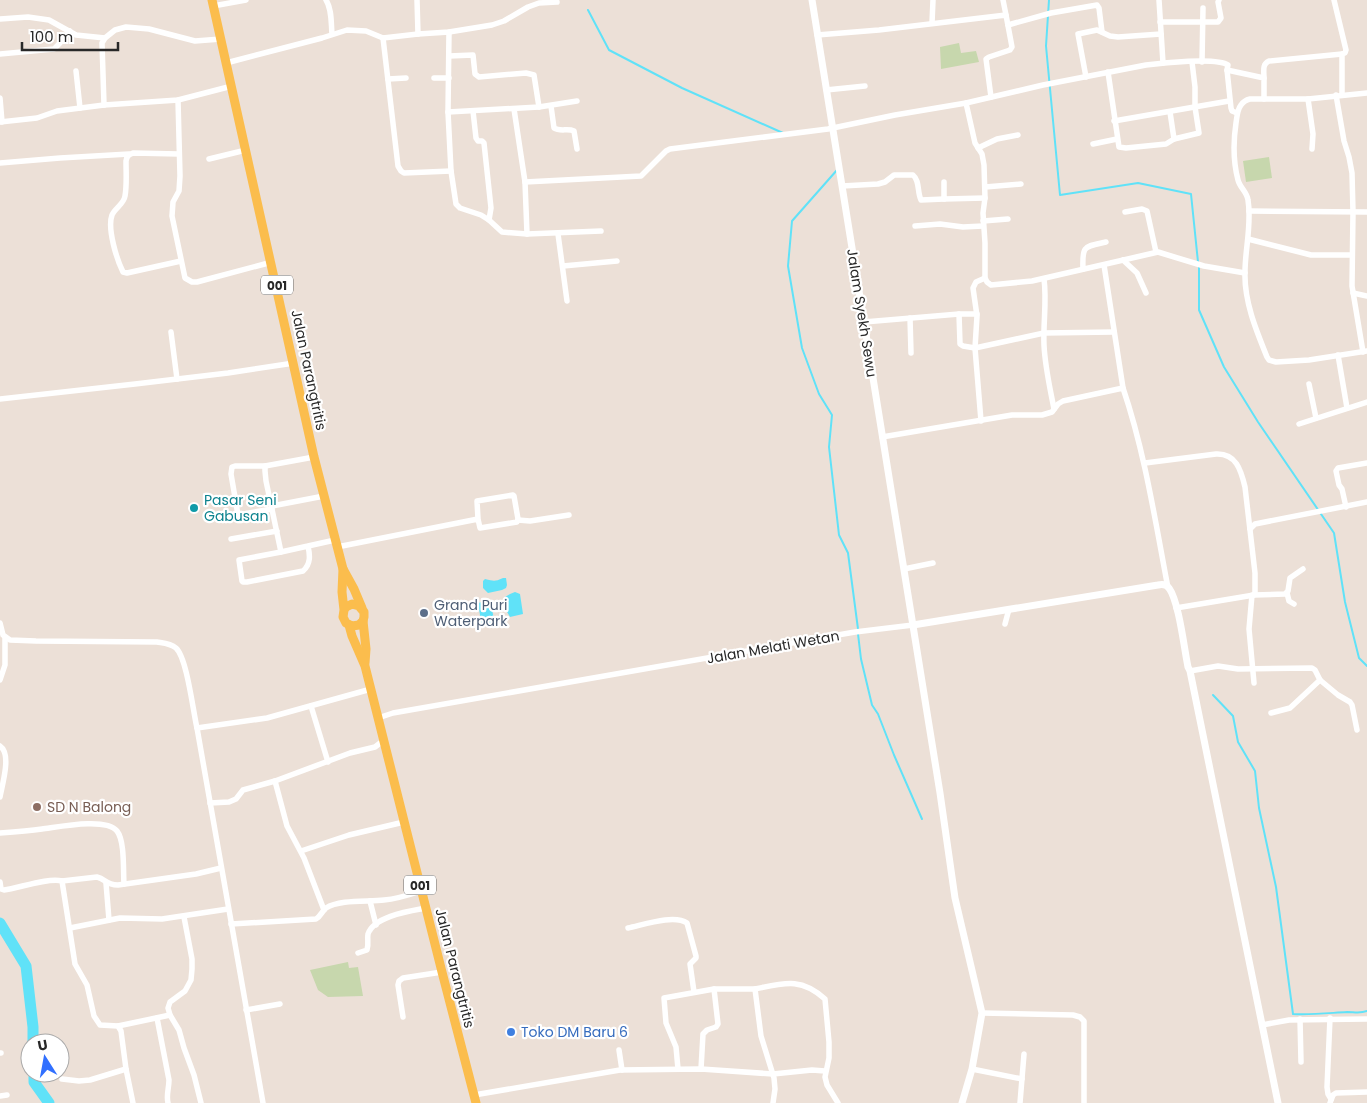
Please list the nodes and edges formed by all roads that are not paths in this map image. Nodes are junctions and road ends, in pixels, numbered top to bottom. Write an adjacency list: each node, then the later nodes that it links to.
1 (246, 0): 11 (street)
2 (326, 0): 22 (street)
3 (417, 0): 23 (street)
4 (812, 0): 25 (street, Jalam Syekh Sewu)
5 (933, 0): 16 (street)
6 (1003, 0): 13 (street)
7 (1158, 0): 15 (street)
8 (1219, 0): 17 (street)
9 (1334, 0): 30 (street)
10 (557, 2): 20 (street)
11 (213, 3): 28 (main road, Jalan Parangtritis / 001)
12 (1203, 8): 17 (street)
13 (1006, 15): 16 (street); 18 (street)
14 (0, 19): 19 (street)
15 (1160, 22): 17 (street); 24 (street)
16 (932, 23): 25 (street)
17 (1203, 23): 33 (street)
18 (1008, 24): 21 (street); 50 (street)
19 (70, 31): 26 (street); 29 (street)
20 (449, 32): 23 (street); 31 (street)
21 (1102, 32): 24 (street); 39 (street)
22 (332, 34): 27 (street); 34 (street)
23 (418, 34): 27 (street)
24 (1161, 34): 35 (street)
25 (818, 35): 47 (street, Jalam Syekh Sewu)
26 (105, 38): 28 (street); 58 (street)
27 (383, 38): 44 (street)
28 (221, 39): 34 (main road, Jalan Parangtritis / 001)
29 (0, 54)
30 (1342, 54): 43 (street); 49 (street)
31 (449, 56): 42 (street); 60 (street)
32 (1192, 62): 33 (street); 35 (street); 61 (street)
33 (1202, 62): 36 (street)
34 (226, 63): 45 (main road, Jalan Parangtritis / 001)
35 (1163, 63): 38 (street)
36 (1227, 70): 43 (street); 56 (street)
37 (76, 71): 62 (street)
38 (1108, 72): 39 (street); 68 (street)
39 (1086, 76): 50 (street)
40 (406, 78): 44 (street)
41 (434, 78): 42 (street)
42 (449, 78): 65 (street)
43 (1264, 78): 52 (street)
44 (388, 79): 83 (street)
45 (232, 86): 54 (street); 78 (main road, Jalan Parangtritis / 001)
46 (865, 86): 47 (street)
47 (826, 90): 70 (street, Jalam Syekh Sewu)
48 (1367, 93): 49 (street)
49 (1339, 95): 53 (street); 93 (street)
50 (991, 97): 57 (street)
51 (0, 98): 69 (street)
52 (1264, 99): 53 (street); 67 (street)
53 (1308, 99): 77 (street)
54 (178, 100): 58 (street); 80 (street)
55 (577, 101): 59 (street)
56 (1229, 101): 61 (street); 67 (street)
57 (966, 103): 70 (street); 75 (street)
58 (104, 105): 62 (street)
59 (551, 106): 60 (street); 76 (street)
60 (539, 107): 63 (street)
61 (1195, 107): 66 (street); 73 (street)
62 (80, 108): 69 (street)
63 (514, 109): 64 (street); 84 (street)
64 (473, 111): 65 (street); 96 (street)
65 (448, 112): 83 (street)
66 (1170, 112): 68 (street); 73 (street)
67 (1238, 113): 91 (street)
68 (1114, 121): 72 (street)
69 (1, 122)
70 (830, 129): 84 (street); 87 (street, Jalam Syekh Sewu)
71 (1018, 135): 75 (street)
72 (1117, 138): 73 (street); 74 (street)
73 (1174, 140)
74 (1093, 144)
75 (978, 148): 88 (street)
76 (577, 149)
77 (1312, 149)
78 (246, 150): 81 (street); 108 (main road, Jalan Parangtritis / 001)
79 (129, 154): 80 (street); 82 (street); 107 (street)
80 (179, 154): 107 (street)
81 (209, 159)
82 (0, 163)
83 (451, 171): 96 (street)
84 (525, 182): 100 (street)
85 (944, 182): 90 (street)
86 (1020, 184): 88 (street)
87 (842, 186): 90 (street); 123 (street, Jalam Syekh Sewu)
88 (985, 187): 89 (street)
89 (985, 198): 90 (street); 97 (street)
90 (944, 200)
91 (1249, 211): 93 (street); 102 (street)
92 (1125, 212): 104 (street)
93 (1354, 212): 94 (street); 105 (street)
94 (1367, 212)
95 (1008, 219): 97 (street)
96 (489, 220): 100 (street)
97 (983, 224): 98 (street); 114 (street)
98 (916, 226)
99 (602, 231): 101 (street)
100 (528, 234): 101 (street)
101 (558, 234): 111 (street)
102 (1248, 240): 105 (street); 113 (street)
103 (1106, 242): 112 (street)
104 (1156, 252): 106 (street); 113 (street)
105 (1352, 256): 117 (street)
106 (1123, 260): 110 (street); 116 (street)
107 (181, 261): 108 (street)
108 (272, 262): 131 (main road, Jalan Parangtritis / 001)
109 (617, 262): 111 (street)
110 (1104, 265): 112 (street); 125 (street)
111 (562, 266): 119 (street)
112 (1083, 269): 115 (street)
113 (1245, 273): 130 (street)
114 (985, 278): 115 (street); 121 (street)
115 (1044, 279): 126 (street)
116 (1146, 293)
117 (1353, 293): 118 (street); 128 (street)
118 (1367, 296)
119 (567, 301)
120 (958, 314): 121 (street); 122 (street); 127 (street)
121 (977, 314): 127 (street)
122 (910, 318): 123 (street); 129 (street)
123 (864, 322): 142 (street, Jalam Syekh Sewu)
124 (171, 332): 132 (street)
125 (1114, 332): 126 (street); 134 (street)
126 (1044, 333): 127 (street); 138 (street)
127 (975, 348): 140 (street)
128 (1365, 352): 130 (street)
129 (912, 353)
130 (1338, 355): 137 (street)
131 (294, 363): 132 (street); 143 (main road, Jalan Parangtritis / 001)
132 (177, 379): 135 (street)
133 (1309, 384): 139 (street)
134 (1123, 388): 138 (street); 144 (street)
135 (0, 399)
136 (1367, 402): 137 (street)
137 (1348, 408): 139 (street)
138 (1054, 409): 140 (street)
139 (1316, 418): 141 (street)
140 (981, 421): 142 (street)
141 (1298, 424)
142 (882, 437): 162 (street, Jalam Syekh Sewu)
143 (314, 457): 146 (street); 147 (main road, Jalan Parangtritis / 001)
144 (1145, 463): 154 (street); 164 (street)
145 (1367, 463): 150 (street)
146 (266, 466): 149 (street); 149 (street)
147 (324, 496): 149 (street); 157 (main road, Jalan Parangtritis / 001)
148 (1367, 502): 150 (street)
149 (272, 507): 155 (street)
150 (1346, 507): 154 (street)
151 (569, 515): 153 (street)
152 (478, 519): 153 (street); 153 (street); 157 (street)
153 (518, 520)
154 (1250, 529): 166 (street)
155 (277, 531): 156 (street); 159 (street)
156 (231, 539)
157 (336, 543): 158 (street); 161 (main road, Jalan Parangtritis / 001)
158 (308, 546): 159 (street); 159 (street)
159 (281, 552)
160 (933, 563): 162 (street)
161 (343, 569): 168 (main road, Jalan Parangtritis / 001); 171 (main road, Jalan Parangtritis / 001)
162 (904, 569): 176 (street, Jalam Syekh Sewu)
163 (1304, 569): 165 (street)
164 (1168, 588): 169 (street); 170 (street, Jalan Melati Wetan)
165 (1287, 593): 166 (street); 167 (street)
166 (1253, 595): 169 (street); 179 (street)
167 (1294, 604)
168 (362, 608): 171 (main road); 172 (main road, 001)
169 (1176, 608): 180 (street)
170 (1009, 609): 174 (street); 176 (street, Jalan Melati Wetan)
171 (344, 610): 175 (main road, 001)
172 (363, 621): 175 (main road); 178 (main road, Jalan Parangtritis / 001)
173 (0, 623): 177 (street)
174 (1005, 624)
175 (349, 625): 178 (main road, Jalan Parangtritis / 001)
176 (913, 626): 187 (street, Jalan Melati Wetan); 222 (street, Jalam Syekh Sewu)
177 (3, 637): 181 (street); 188 (street)
178 (365, 666): 184 (main road, Jalan Parangtritis / 001)
179 (1252, 668): 180 (street); 182 (street); 183 (street)
180 (1190, 671): 229 (street)
181 (0, 680)
182 (1320, 680): 186 (street); 189 (street)
183 (1254, 683)
184 (371, 689): 185 (street); 187 (main road, Jalan Parangtritis / 001)
185 (311, 706): 188 (street); 192 (street)
186 (1271, 712)
187 (378, 718): 190 (main road, Jalan Parangtritis / 001)
188 (196, 728): 195 (street)
189 (1357, 730)
190 (384, 740): 192 (street); 196 (main road, Jalan Parangtritis / 001)
191 (0, 746): 194 (street)
192 (328, 762): 193 (street)
193 (275, 781): 195 (street); 198 (street)
194 (0, 798)
195 (210, 804): 199 (street)
196 (404, 822): 198 (street); 204 (main road, Jalan Parangtritis / 001)
197 (0, 834): 203 (street)
198 (300, 851): 208 (street)
199 (220, 868): 203 (street); 207 (street)
200 (62, 881): 201 (street); 202 (street); 213 (street)
201 (0, 882)
202 (106, 883): 203 (street); 210 (street)
203 (124, 884)
204 (422, 891): 205 (street); 206 (main road, Jalan Parangtritis / 001)
205 (370, 901): 208 (street); 212 (street)
206 (426, 908): 212 (street); 216 (main road, Jalan Parangtritis / 001)
207 (228, 909): 209 (street); 211 (street)
208 (324, 910): 211 (street)
209 (184, 916): 210 (street); 223 (street)
210 (109, 920): 213 (street)
211 (231, 924): 221 (street)
212 (376, 925): 215 (street)
213 (70, 928): 230 (street)
214 (628, 928): 219 (street)
215 (358, 953)
216 (442, 972): 225 (street); 246 (main road, Jalan Parangtritis / 001)
217 (714, 989): 218 (street); 219 (street); 234 (street)
218 (755, 989): 239 (street); 240 (street)
219 (694, 992): 236 (street)
220 (280, 1004): 221 (street)
221 (246, 1010): 251 (street)
222 (982, 1014): 237 (street); 256 (street)
223 (170, 1015): 224 (street); 250 (street)
224 (157, 1018): 230 (street); 249 (street)
225 (404, 1018)
226 (1330, 1018): 227 (street); 228 (street); 247 (street)
227 (1300, 1019): 229 (street); 233 (street)
228 (1367, 1019)
229 (1262, 1025): 257 (street)
230 (118, 1026): 235 (street)
231 (619, 1050): 238 (street)
232 (1024, 1054): 241 (street)
233 (1301, 1062)
234 (701, 1068): 236 (street); 240 (street)
235 (126, 1069): 242 (street); 248 (street)
236 (678, 1069): 238 (street)
237 (972, 1069): 241 (street); 254 (street)
238 (622, 1070): 246 (street)
239 (825, 1071): 240 (street); 253 (street)
240 (773, 1074): 252 (street)
241 (1022, 1079): 255 (street)
242 (70, 1080)
243 (1367, 1092): 247 (street)
244 (7, 1095): 245 (street)
245 (0, 1096)
246 (475, 1099)
247 (1330, 1101)
248 (133, 1103)
249 (168, 1103)
250 (202, 1103)
251 (263, 1103)
252 (773, 1103)
253 (838, 1103)
254 (962, 1103)
255 (1020, 1103)
256 (1084, 1103)
257 (1278, 1103)

